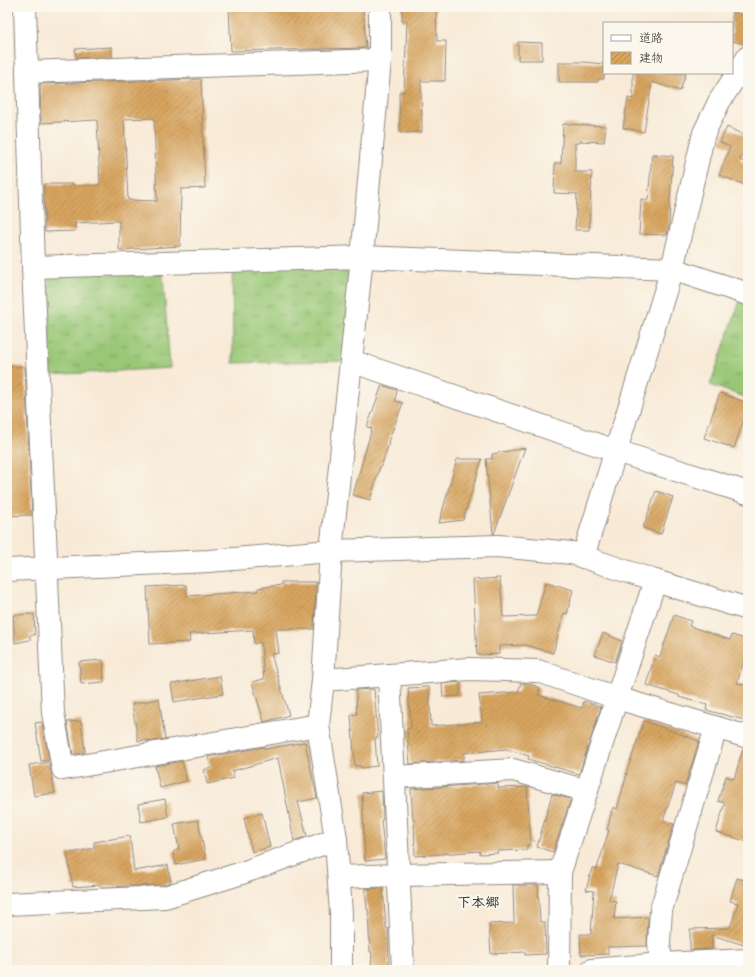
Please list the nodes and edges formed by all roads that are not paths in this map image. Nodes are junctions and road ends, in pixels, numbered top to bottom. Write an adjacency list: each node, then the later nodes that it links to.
1 (25, 7): 5 (street)
2 (380, 7): 4 (street)
3 (748, 57): 8 (street)
4 (380, 60): 5 (street); 6 (street)
5 (27, 72): 7 (street)
6 (362, 257): 7 (street); 8 (street); 10 (street)
7 (33, 267): 15 (street)
8 (672, 269): 9 (street); 11 (street)
9 (748, 294)
10 (351, 361): 11 (street); 13 (street)
11 (616, 451): 12 (street); 14 (street)
12 (748, 494)
13 (331, 551): 14 (street); 15 (street); 20 (street)
14 (583, 557): 17 (street)
15 (46, 568): 16 (street); 22 (street)
16 (7, 570)
17 (655, 581): 18 (street); 21 (street)
18 (748, 609)
19 (389, 675): 20 (street); 21 (street); 25 (street)
20 (323, 680): 22 (street)
21 (617, 698): 23 (street); 26 (street)
22 (318, 725): 27 (street)
23 (716, 728): 24 (street); 33 (street)
24 (748, 737)
25 (394, 776): 26 (street); 29 (street)
26 (587, 791): 28 (street)
27 (336, 839): 30 (street); 31 (street)
28 (560, 872): 29 (street); 36 (street)
29 (398, 875): 30 (street); 35 (street)
30 (339, 877): 34 (street)
31 (7, 904)
32 (748, 959): 33 (street)
33 (661, 964): 37 (street)
34 (341, 970)
35 (403, 970)
36 (559, 970)
37 (592, 970)

